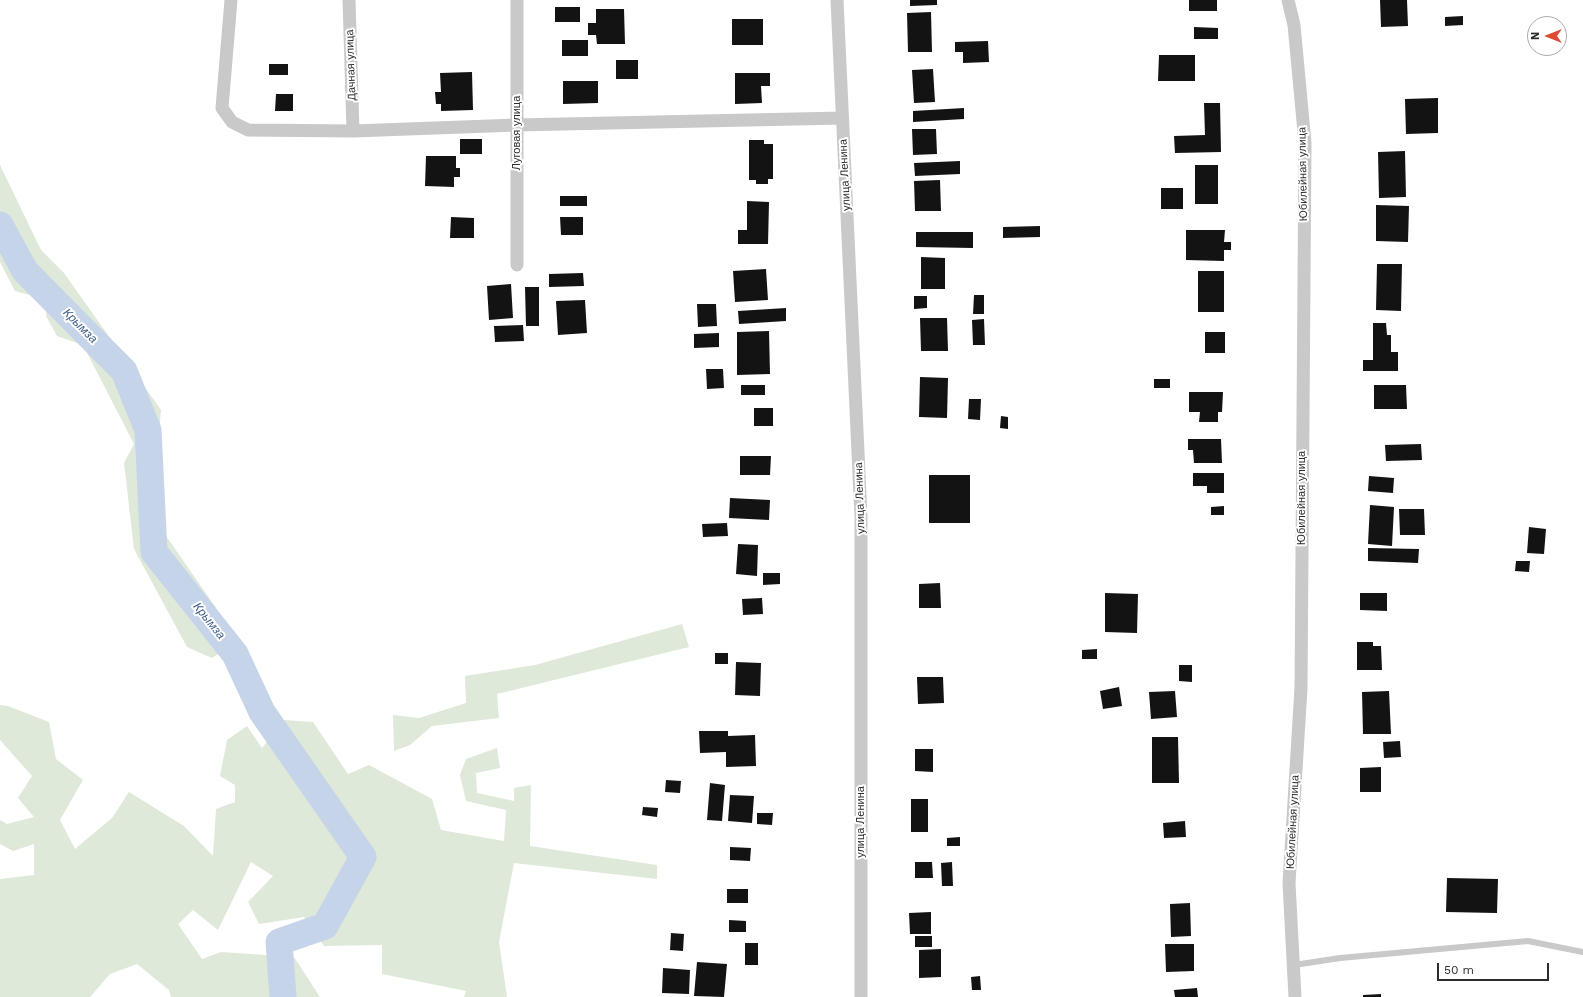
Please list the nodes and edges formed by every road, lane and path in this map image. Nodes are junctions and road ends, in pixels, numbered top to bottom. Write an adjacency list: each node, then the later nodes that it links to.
1 (231, 0): 8 (street)
2 (349, 0): 8 (street, Дачная улица)
3 (517, 0): 7 (street, Луговая улица)
4 (837, 0): 6 (street, улица Ленина)
5 (1288, 0): 11 (street, Юбилейная улица)
6 (842, 118): 7 (street); 12 (street, улица Ленина)
7 (517, 125): 8 (street); 9 (street, Луговая улица)
8 (352, 131)
9 (517, 265)
10 (1583, 952): 11 (lane)
11 (1294, 965): 13 (street, Юбилейная улица)
12 (862, 997)
13 (1295, 997)

